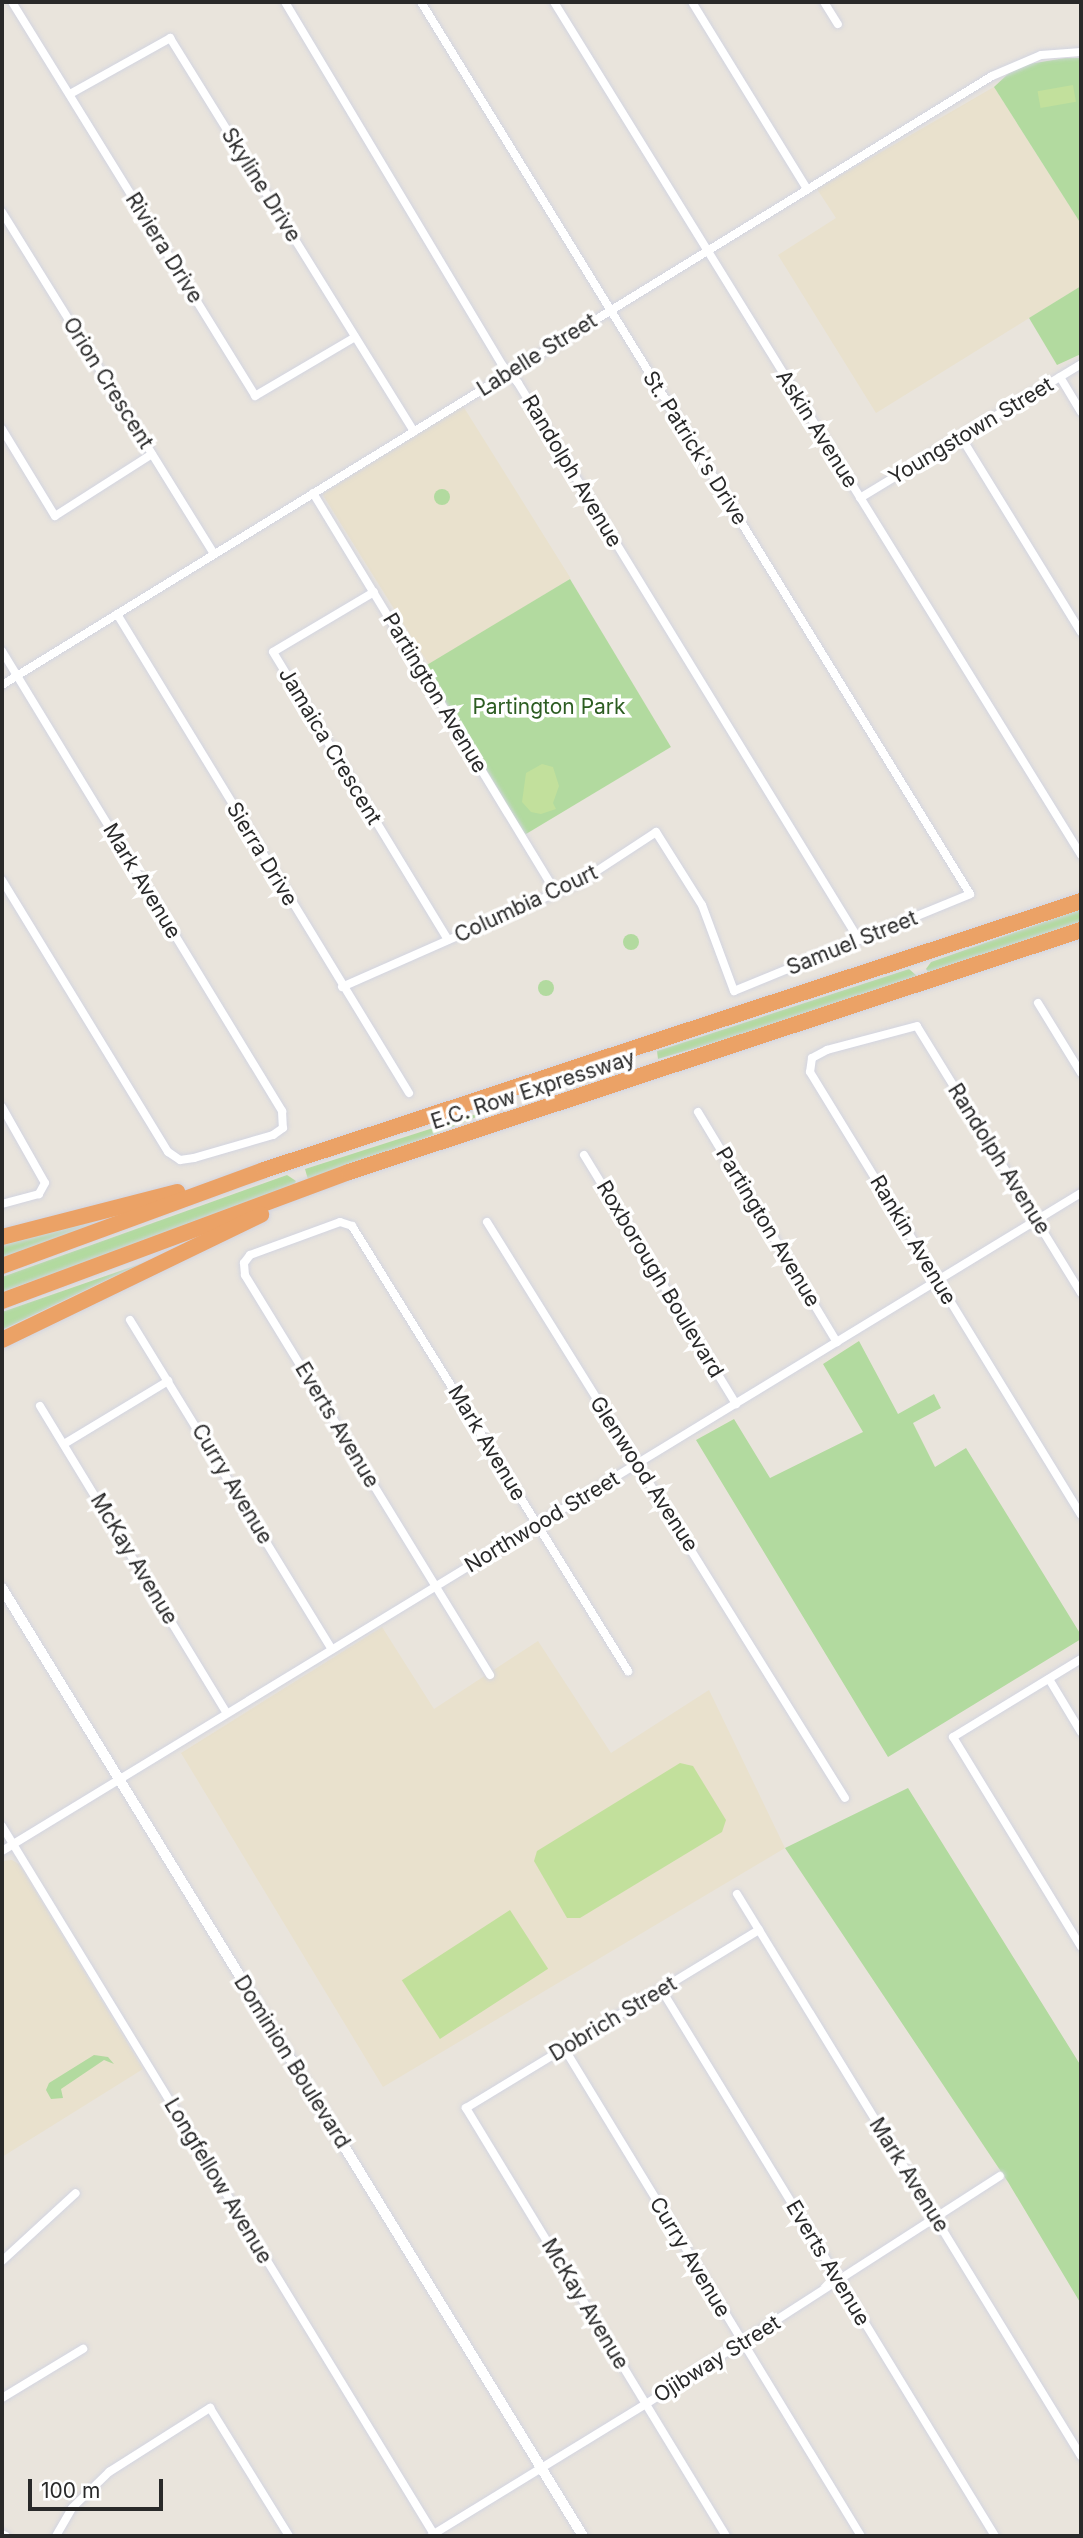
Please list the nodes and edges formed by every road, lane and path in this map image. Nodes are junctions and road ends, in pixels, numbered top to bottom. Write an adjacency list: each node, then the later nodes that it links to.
1 (12, 2): 9 (street, Riviera Drive)
2 (285, 2): 16 (street, Randolph Avenue)
3 (421, 2): 13 (street, St. Patrick's Drive)
4 (554, 2): 12 (street, Askin Avenue)
5 (692, 2): 10 (street)
6 (824, 2): 7 (street)
7 (838, 24)
8 (1081, 52): 10 (street, Labelle Street)
9 (70, 94): 14 (street, Skyline Drive); 14 (street, Riviera Drive)
10 (807, 189): 12 (street, Labelle Street)
11 (2, 212): 22 (street, Orion Crescent)
12 (707, 251): 13 (street, Labelle Street); 24 (street, Askin Avenue)
13 (611, 310): 16 (street, Labelle Street); 35 (street, St. Patrick's Drive)
14 (355, 337): 20 (street, Skyline Drive)
15 (1081, 364): 17 (street, Youngstown Street)
16 (509, 372): 20 (street, Labelle Street); 39 (street, Randolph Avenue)
17 (1060, 377): 18 (street); 21 (street, Youngstown Street)
18 (1081, 412)
19 (2, 429): 22 (street)
20 (414, 431): 23 (street, Labelle Street)
21 (961, 437): 24 (street, Youngstown Street); 28 (street)
22 (152, 454): 25 (street, Orion Crescent)
23 (313, 493): 25 (street, Labelle Street); 26 (street, Partington Avenue)
24 (860, 498): 32 (street, Askin Avenue)
25 (214, 554): 27 (street, Labelle Street)
26 (374, 592): 34 (street, Partington Avenue); 38 (street, Jamaica Crescent)
27 (117, 614): 30 (street, Labelle Street); 40 (street, Sierra Drive)
28 (1081, 632)
29 (2, 651): 30 (street, Mark Avenue)
30 (17, 675): 31 (street, Labelle Street); 33 (street, Mark Avenue)
31 (2, 684)
32 (1081, 855)
33 (2, 880)
34 (556, 892): 38 (street, Columbia Court); 41 (street, Columbia Court)
35 (970, 894): 39 (street, Samuel Street)
36 (1081, 901): 49 (highway, E.C. Row Expressway)
37 (1081, 930): 50 (highway, E.C. Row Expressway)
38 (448, 940): 40 (street, Columbia Court)
39 (859, 940): 41 (street, Samuel Street)
40 (342, 987): 45 (street, Sierra Drive)
41 (734, 991)
42 (1038, 1003): 44 (street)
43 (917, 1026): 53 (street, Randolph Avenue); 58 (street, Rankin Avenue)
44 (1081, 1073)
45 (409, 1093)
46 (2, 1107): 52 (street)
47 (698, 1112): 63 (street, Partington Avenue)
48 (583, 1155): 65 (street, Roxborough Boulevard)
49 (264, 1170): 56 (highway); 57 (highway, E.C. Row Expressway)
50 (349, 1172): 60 (highway, E.C. Row Expressway); 62 (highway)
51 (1081, 1192): 53 (street, Northwood Street)
52 (2, 1204)
53 (1036, 1220): 58 (street, Northwood Street); 59 (street, Randolph Avenue)
54 (340, 1222): 70 (street, Mark Avenue); 71 (street, Everts Avenue)
55 (487, 1222): 68 (street, Glenwood Avenue)
56 (2, 1237)
57 (2, 1266)
58 (937, 1281): 63 (street, Northwood Street); 69 (street, Rankin Avenue)
59 (1081, 1293)
60 (2, 1301)
61 (130, 1320): 64 (street, Curry Avenue)
62 (2, 1340)
63 (837, 1342): 65 (street, Northwood Street)
64 (168, 1381): 67 (street); 73 (street, Curry Avenue)
65 (736, 1404): 68 (street, Northwood Street)
66 (40, 1406): 67 (street, McKay Avenue)
67 (64, 1444): 78 (street, McKay Avenue)
68 (635, 1465): 70 (street, Northwood Street); 81 (street, Glenwood Avenue)
69 (1081, 1516)
70 (539, 1526): 71 (street, Northwood Street); 75 (street, Mark Avenue)
71 (435, 1586): 73 (street, Northwood Street); 76 (street, Everts Avenue)
72 (2, 1588): 80 (street, Dominion Boulevard)
73 (332, 1649): 78 (street, Northwood Street)
74 (1081, 1659): 77 (street)
75 (628, 1671)
76 (490, 1675)
77 (1049, 1679): 79 (street); 87 (street)
78 (228, 1713): 80 (street, Northwood Street)
79 (1081, 1732)
80 (119, 1779): 83 (street, Northwood Street); 101 (street, Dominion Boulevard)
81 (845, 1798)
82 (2, 1826): 83 (street, Longfellow Avenue)
83 (13, 1844): 84 (street, Northwood Street); 102 (street, Longfellow Avenue)
84 (2, 1851)
85 (737, 1894): 86 (street, Mark Avenue)
86 (759, 1930): 88 (street, Dobrich Street); 93 (street, Mark Avenue)
87 (1081, 1947)
88 (661, 1989): 89 (street, Dobrich Street); 95 (street, Everts Avenue)
89 (564, 2048): 90 (street, Dobrich Street); 96 (street, Curry Avenue)
90 (466, 2108): 99 (street, McKay Avenue)
91 (1000, 2176): 93 (street, Ojibway Street)
92 (76, 2193): 94 (street)
93 (936, 2218): 95 (street, Ojibway Street); 100 (street, Mark Avenue)
94 (2, 2261)
95 (839, 2281): 96 (street, Ojibway Street); 108 (street, Everts Avenue)
96 (743, 2343): 99 (street, Ojibway Street); 107 (street, Curry Avenue)
97 (83, 2349): 98 (street)
98 (2, 2398)
99 (646, 2404): 101 (street, Ojibway Street); 106 (street, McKay Avenue)
100 (1081, 2456)
101 (541, 2468): 102 (street, Ojibway Street); 105 (street, Dominion Boulevard)
102 (433, 2535)
103 (56, 2536): 104 (street)
104 (289, 2536)
105 (583, 2536)
106 (726, 2536)
107 (861, 2536)
108 (995, 2536)

